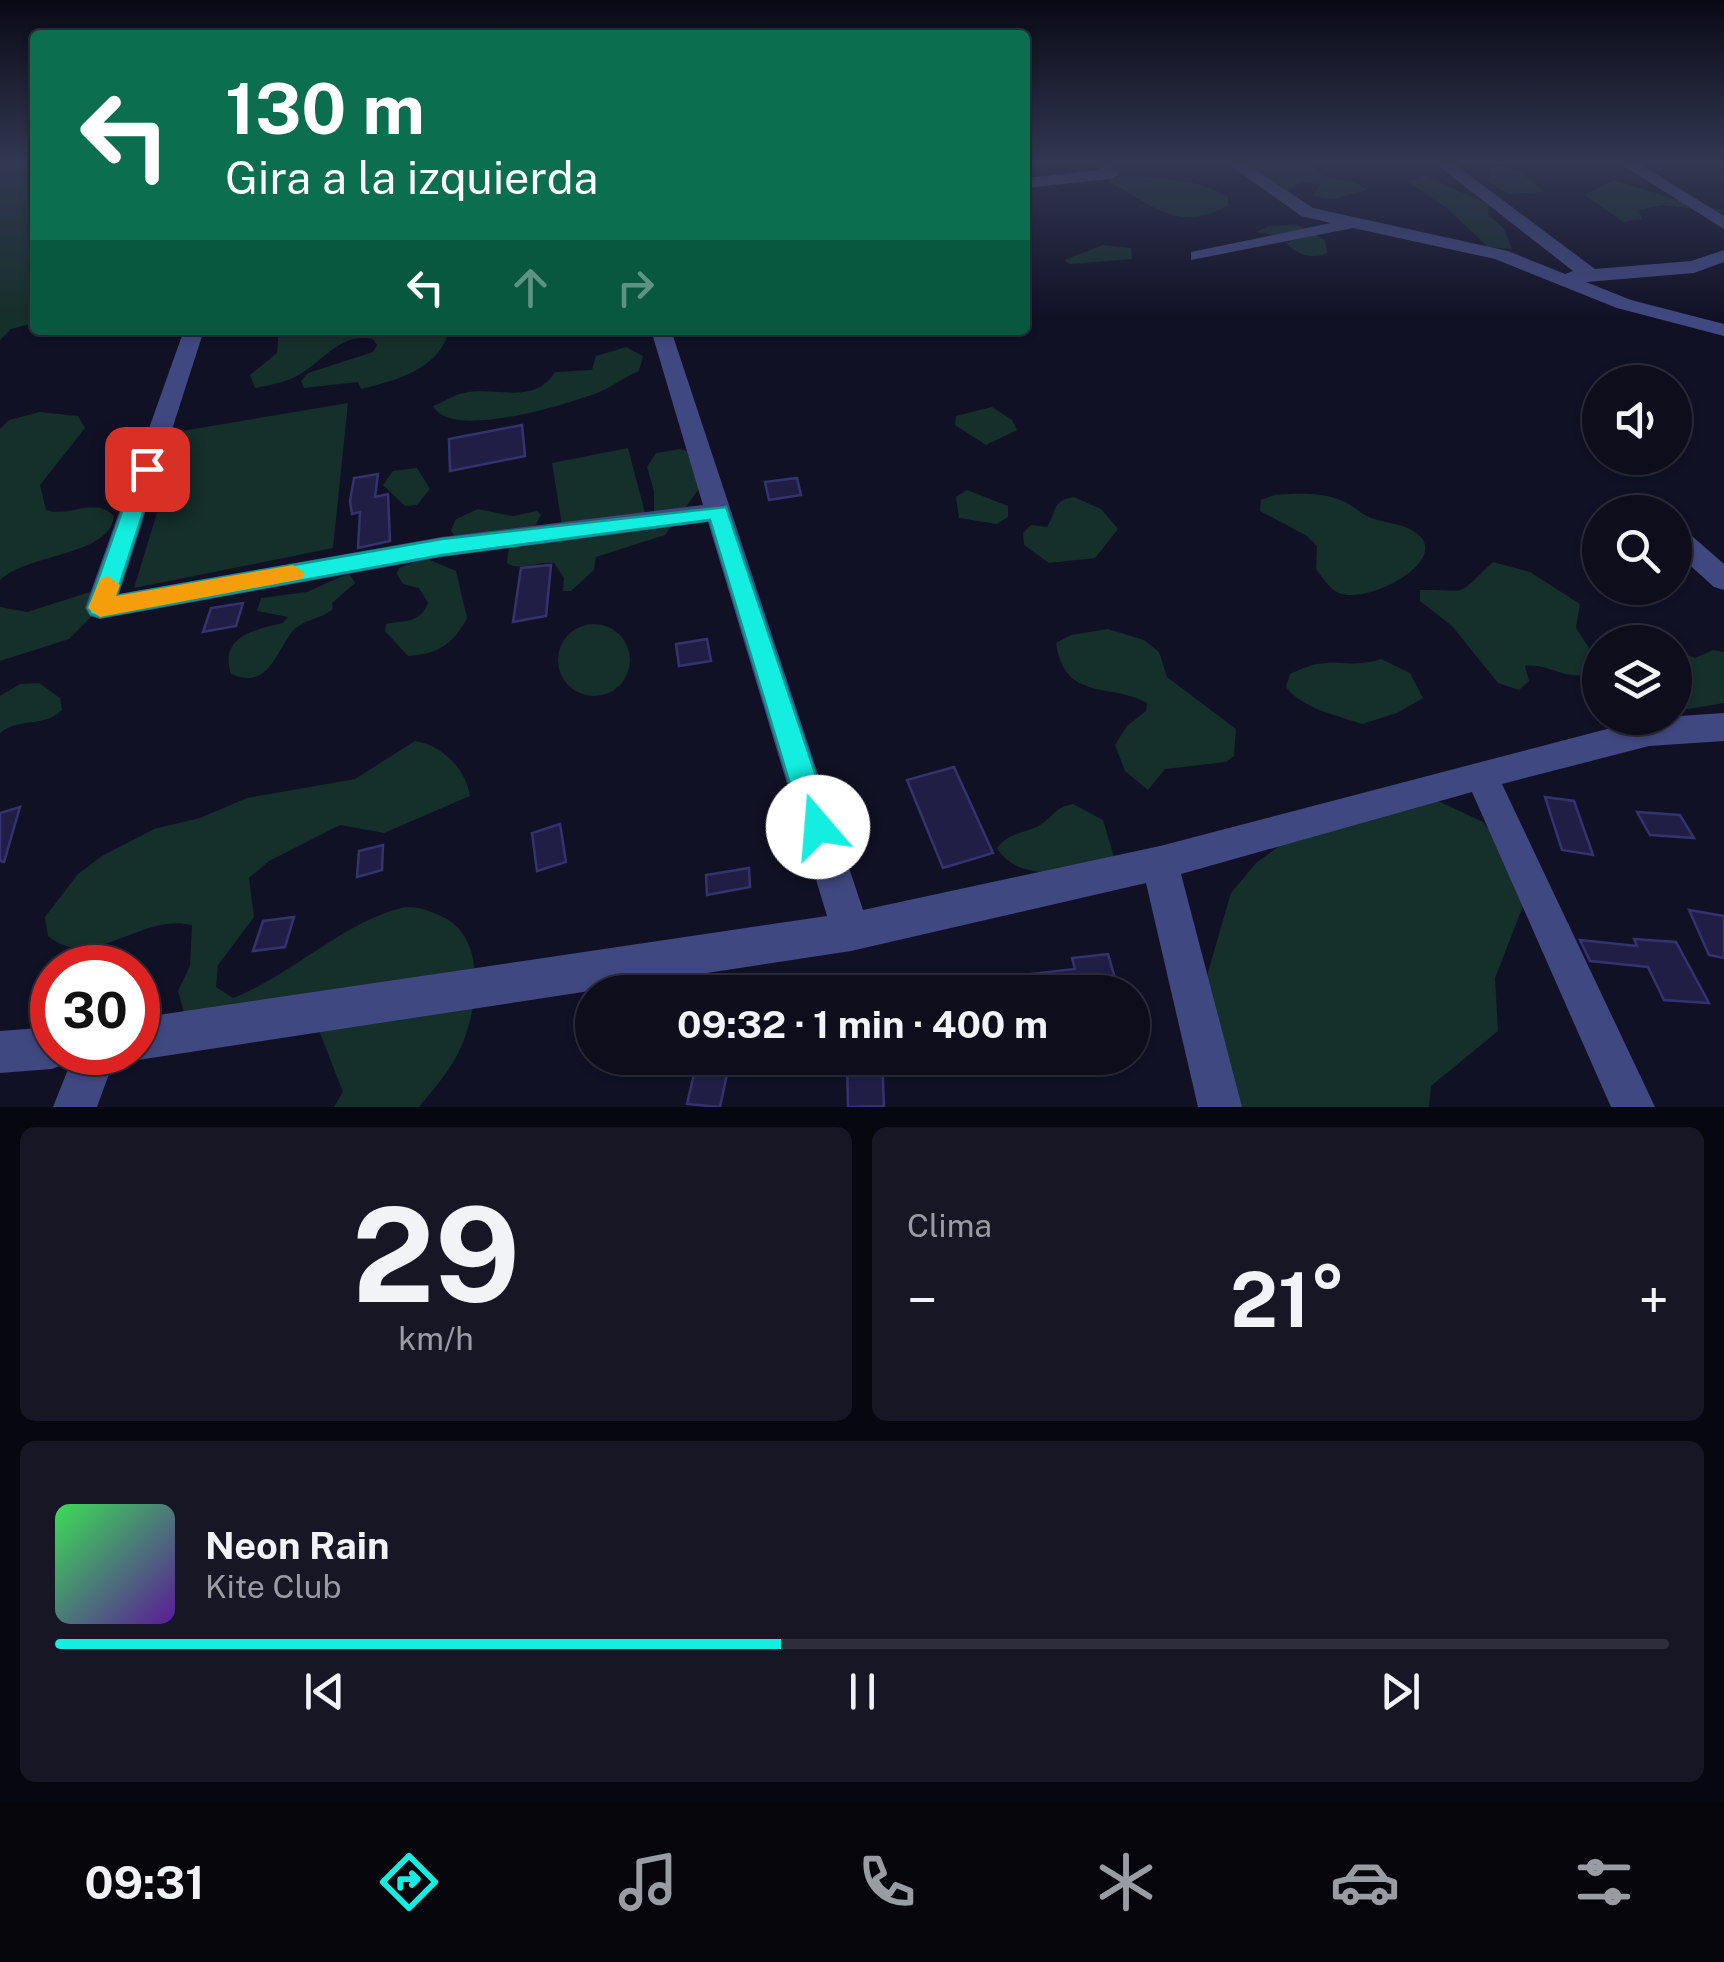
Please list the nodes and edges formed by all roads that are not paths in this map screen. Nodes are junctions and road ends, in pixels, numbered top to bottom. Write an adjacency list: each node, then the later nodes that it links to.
1 (1325, 215): 3 (street)
2 (1512, 215): 6 (street)
3 (1358, 223): 4 (street); 7 (street)
4 (1198, 256)
5 (1724, 256): 6 (street)
6 (1592, 276): 7 (street)
7 (1556, 279): 8 (street)
8 (1724, 330)
9 (192, 335): 11 (street)
10 (662, 335): 11 (street)
11 (718, 512): 17 (street)
12 (1692, 552): 13 (street)
13 (1724, 580)
14 (1724, 726): 15 (street)
15 (1482, 777): 16 (street); 24 (street)
16 (1160, 862): 17 (street); 23 (street)
17 (851, 932): 18 (street)
18 (160, 1036)
19 (30, 1050): 20 (street)
20 (0, 1052)
21 (87, 1075): 22 (street)
22 (75, 1107)
23 (1220, 1107)
24 (1633, 1107)

